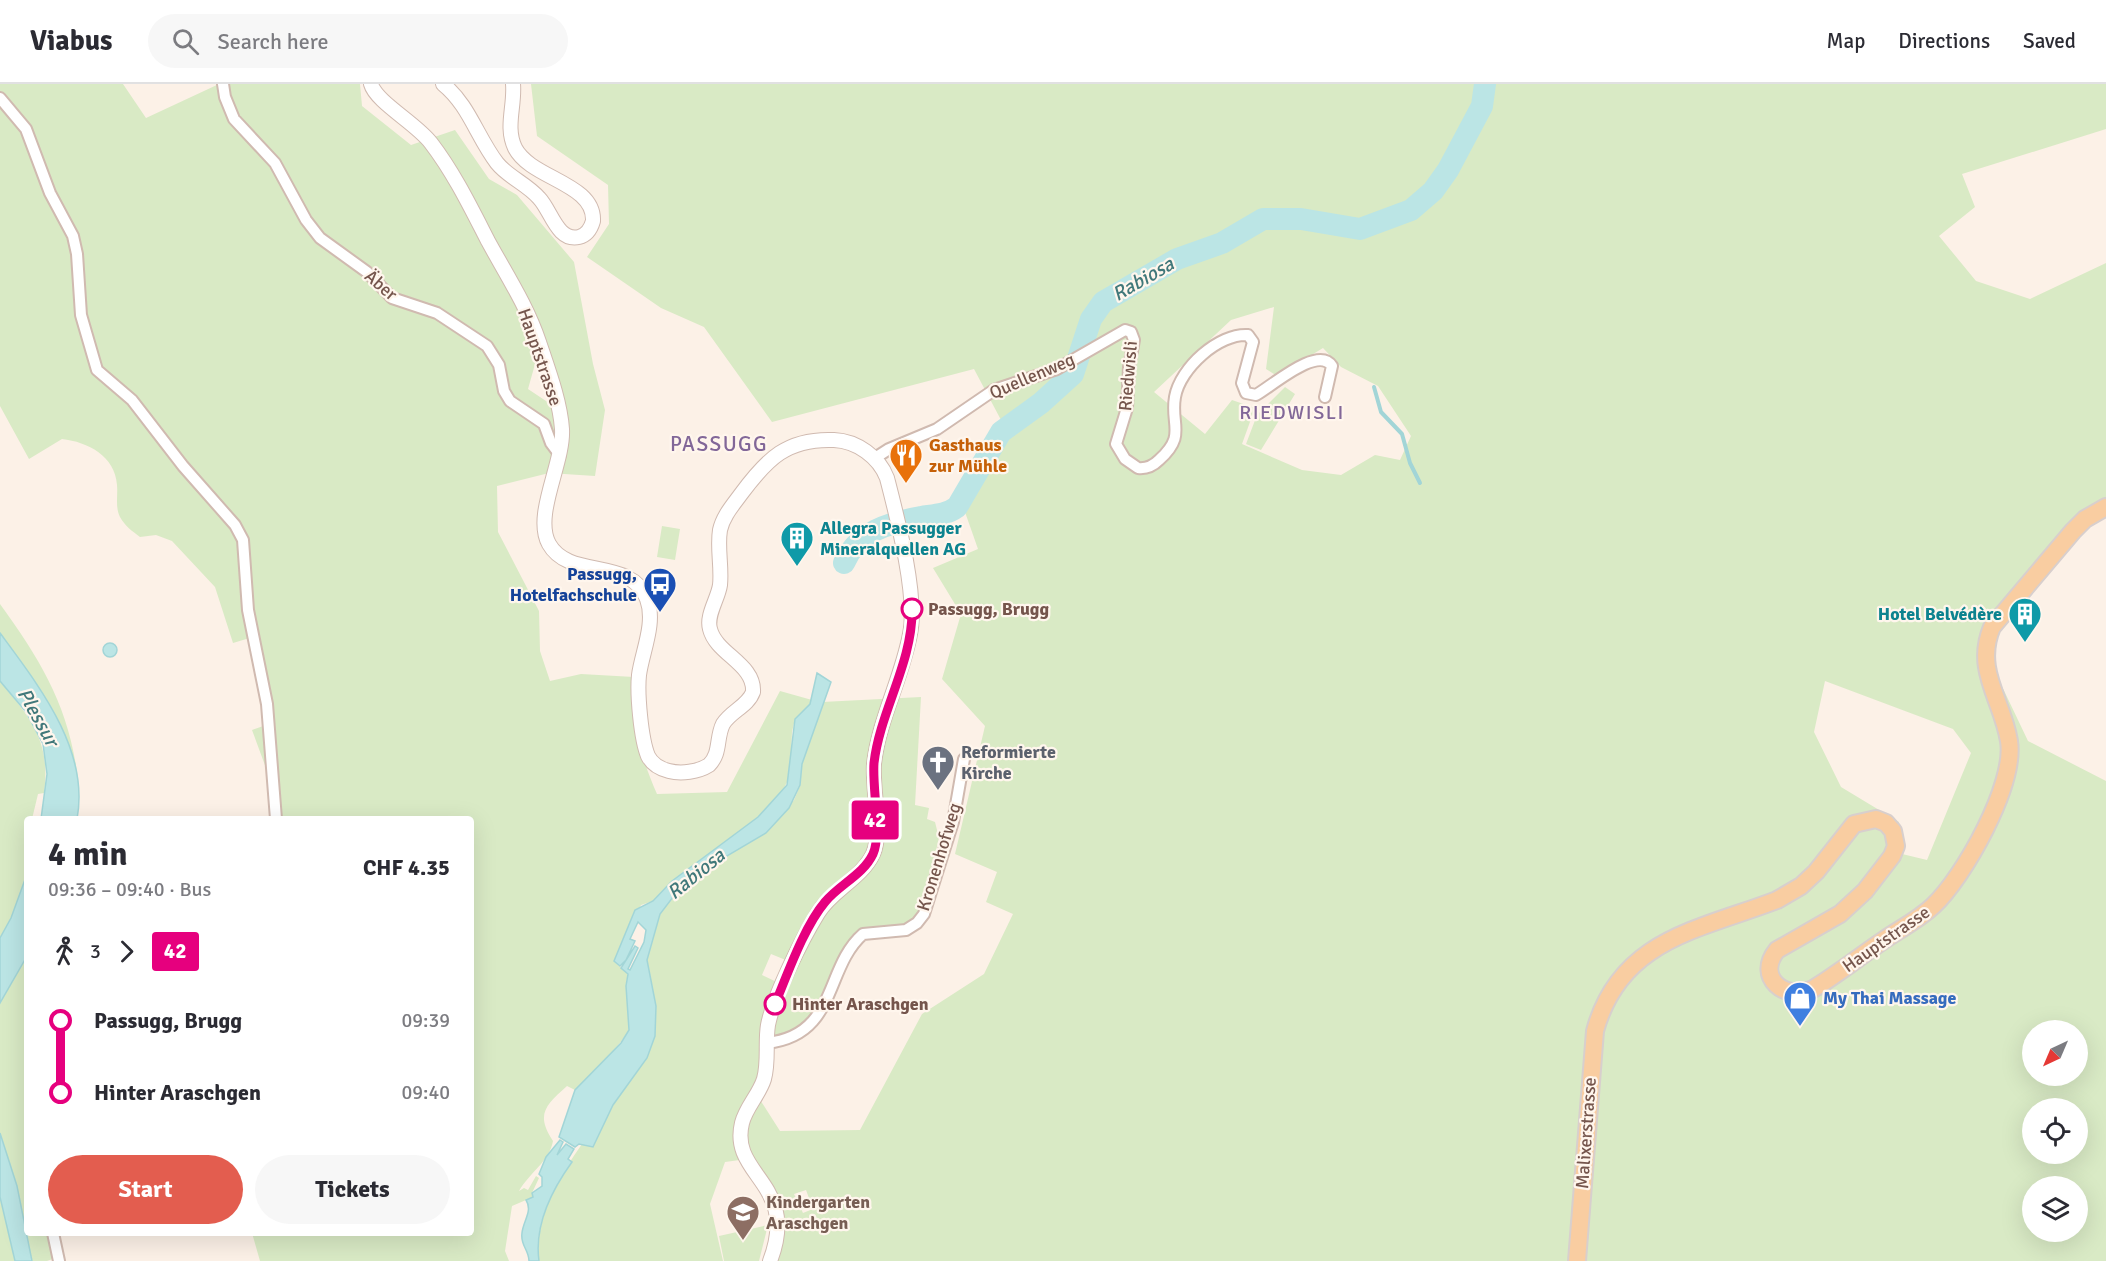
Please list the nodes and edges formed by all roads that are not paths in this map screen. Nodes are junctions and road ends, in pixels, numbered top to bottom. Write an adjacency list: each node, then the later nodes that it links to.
1 (223, 84): 8 (street, Äber)
2 (371, 84): 8 (street, Hauptstrasse)
3 (443, 84): 4 (street)
4 (513, 84)
5 (0, 98): 12 (street)
6 (1127, 330): 7 (street, Riedwisli); 9 (street, Quellenweg)
7 (1325, 397)
8 (560, 455): 9 (street, Hauptstrasse)
9 (875, 458): 14 (street)
10 (2106, 507): 13 (main road, Hauptstrasse)
11 (964, 759): 14 (street, Kronenhofweg)
12 (276, 816)
13 (1603, 1005): 18 (main road, Malixerstrasse)
14 (767, 1044): 17 (street)
15 (53, 1236): 16 (street)
16 (59, 1261)
17 (770, 1261)
18 (1577, 1261)

